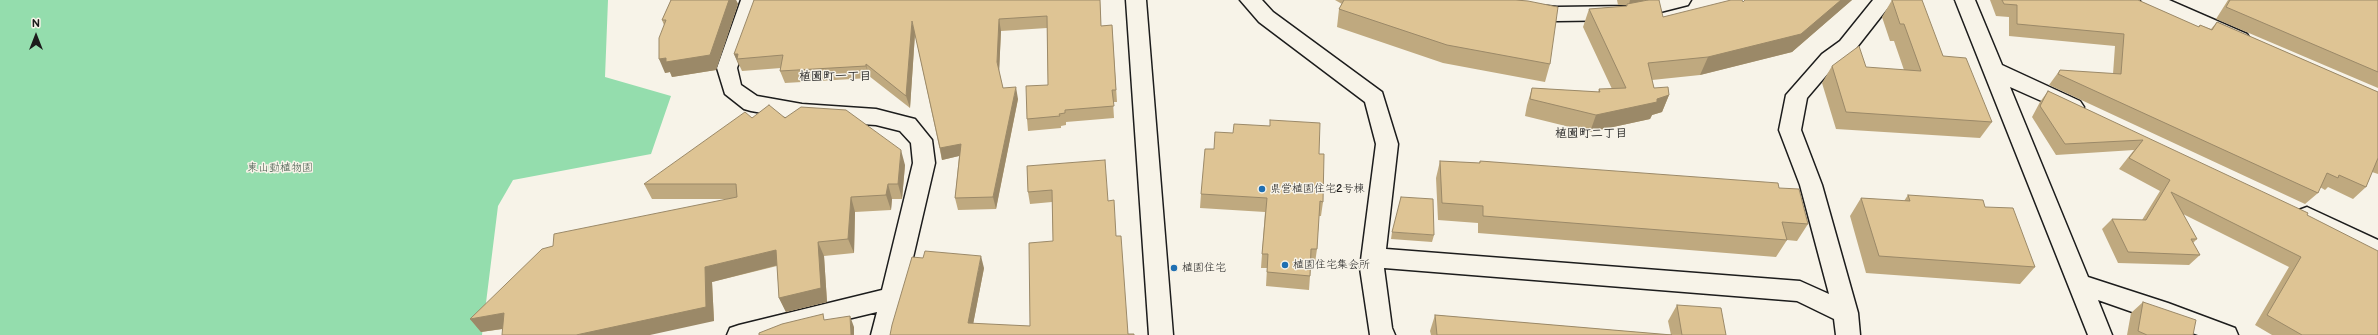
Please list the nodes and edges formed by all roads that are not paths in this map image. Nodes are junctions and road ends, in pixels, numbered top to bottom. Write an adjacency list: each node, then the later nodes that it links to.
1 (751, 0): 16 (street)
2 (1136, 0): 20 (street)
3 (1250, 0): 14 (street)
4 (1681, 0): 8 (street)
5 (1884, 0): 17 (street)
6 (1965, 0): 10 (street)
7 (2151, 0): 9 (street)
8 (1511, 10)
9 (2261, 48)
10 (1993, 70): 11 (street); 15 (street)
11 (2094, 117)
12 (2289, 208): 13 (street)
13 (2378, 251)
14 (1374, 258): 17 (street); 21 (street)
15 (2079, 284): 22 (street); 23 (street)
16 (891, 298): 18 (street); 19 (street)
17 (1847, 324)
18 (739, 335)
19 (883, 335)
20 (1161, 335)
21 (1383, 335)
22 (2100, 335)
23 (2226, 335)

